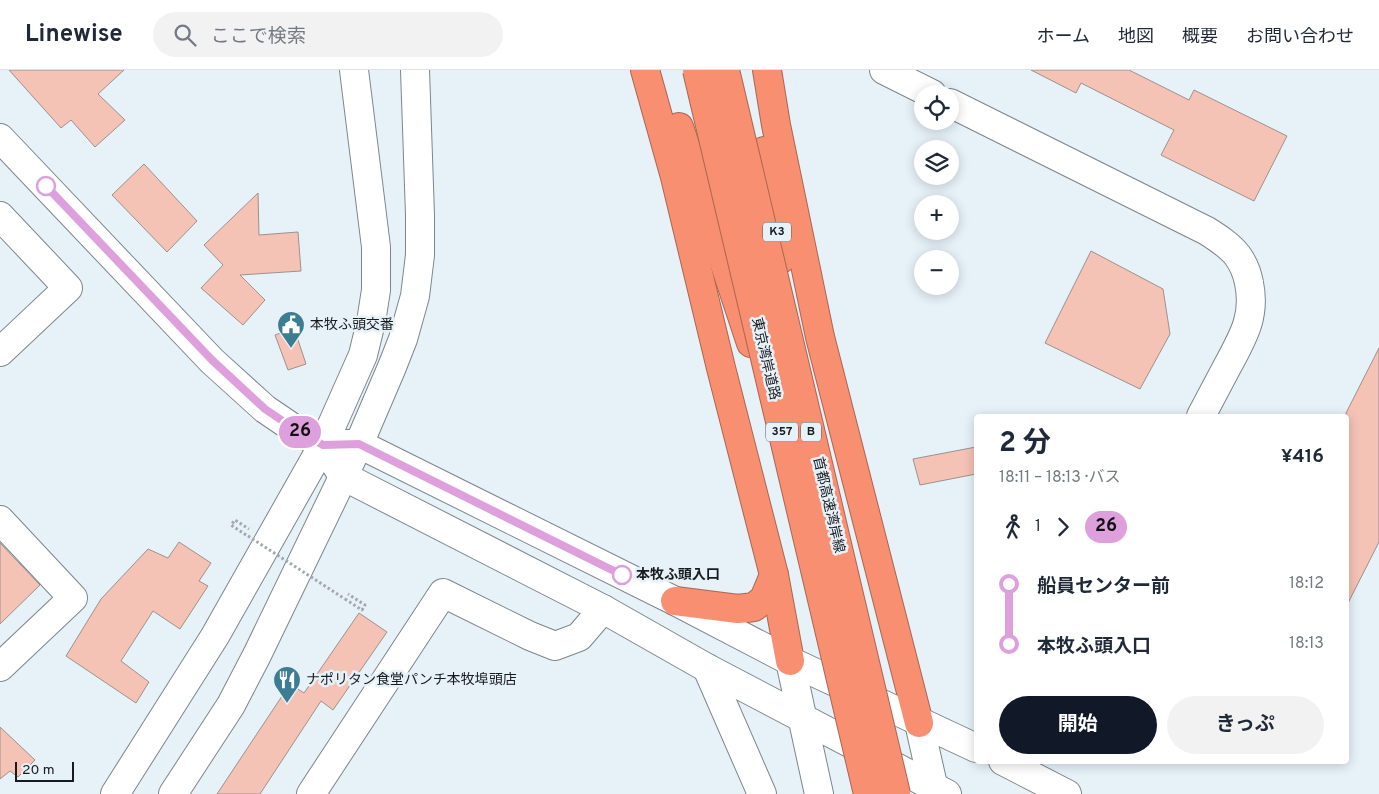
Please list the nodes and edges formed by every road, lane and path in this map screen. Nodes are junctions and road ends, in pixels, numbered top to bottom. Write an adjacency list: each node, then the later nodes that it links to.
1 (354, 70): 20 (street)
2 (415, 70): 19 (street)
3 (686, 70): 15 (highway)
4 (697, 70): 42 (highway, 東京湾岸道路 / 357, bridge)
5 (714, 70): 43 (highway, 東京湾岸道路 / 357)
6 (725, 70): 17 (highway, 首都高速湾岸線 / B, bridge)
7 (751, 70): 17 (highway, K3, bridge)
8 (767, 70): 32 (highway)
9 (884, 70): 11 (street)
10 (650, 73): 15 (highway); 24 (highway)
11 (914, 85)
12 (959, 107): 18 (street)
13 (0, 138): 20 (street)
14 (0, 216): 16 (street)
15 (754, 351): 41 (highway)
16 (0, 352)
17 (802, 394): 44 (highway, 首都高速湾岸線 / B, bridge)
18 (1202, 414)
19 (359, 444): 20 (street); 21 (street); 26 (street)
20 (323, 445): 21 (street); 36 (street)
21 (343, 476): 27 (street); 37 (street)
22 (0, 520): 29 (street)
23 (252, 530): 25 (path, bridge)
24 (774, 575): 26 (highway); 28 (highway)
25 (348, 594)
26 (675, 601): 28 (street)
27 (603, 609): 30 (street); 38 (street)
28 (790, 661): 31 (street); 32 (street)
29 (0, 668)
30 (707, 668): 31 (street); 39 (street)
31 (803, 718): 35 (street); 40 (street)
32 (919, 722): 33 (street); 35 (street)
33 (974, 747)
34 (1013, 764): 45 (street)
35 (939, 792)
36 (115, 794)
37 (173, 794)
38 (311, 794)
39 (762, 794)
40 (819, 794)
41 (857, 794)
42 (868, 794)
43 (885, 794)
44 (896, 794)
45 (1067, 794)

